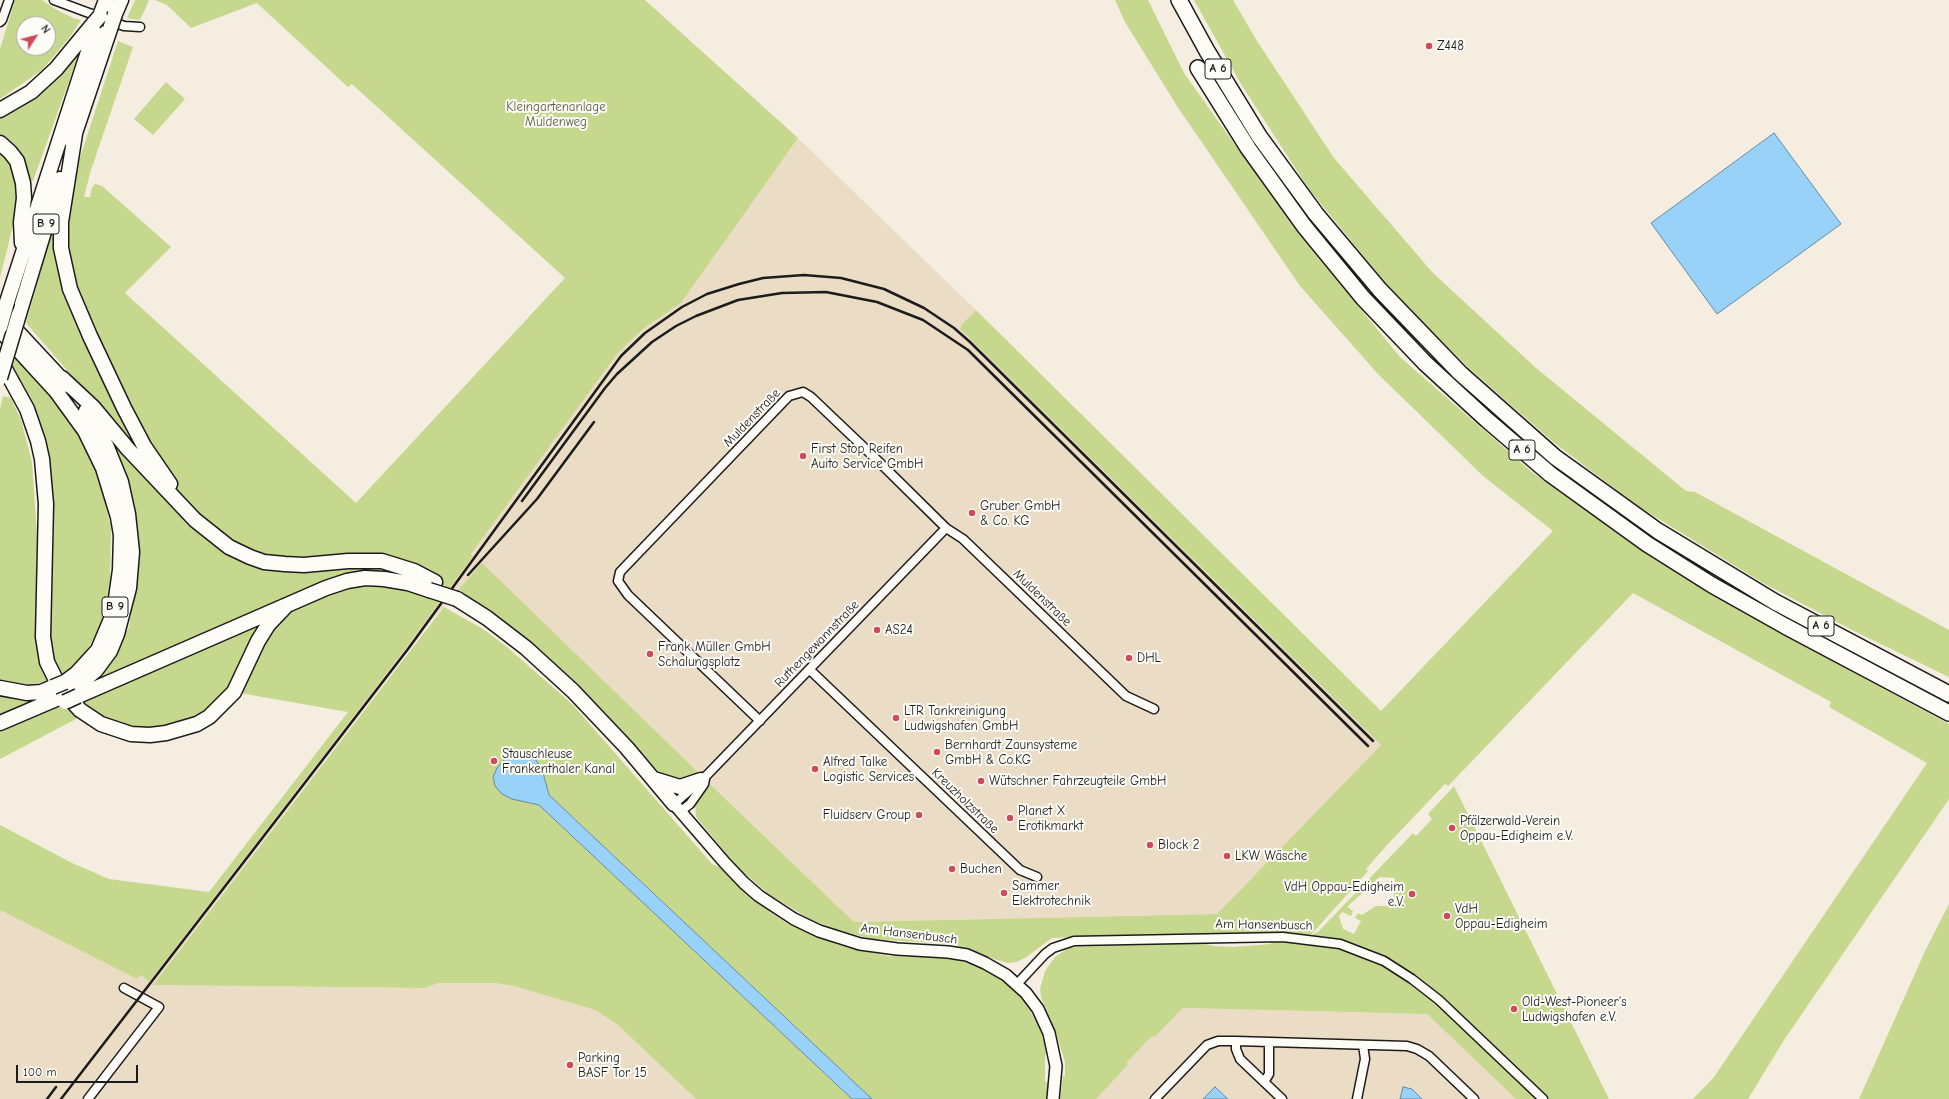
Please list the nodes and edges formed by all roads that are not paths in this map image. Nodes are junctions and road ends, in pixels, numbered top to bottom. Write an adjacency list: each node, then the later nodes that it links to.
1 (8, 0): 6 (street)
2 (54, 0): 7 (street)
3 (121, 0): 5 (highway, B 9)
4 (1179, 0): 25 (highway, A 6)
5 (104, 17): 9 (highway, B 9); 10 (highway, B 9); 12 (highway)
6 (0, 22)
7 (140, 27)
8 (1198, 68): 27 (highway, A 6)
9 (0, 110)
10 (75, 134): 16 (highway, B 9, bridge); 18 (highway)
11 (0, 143): 12 (highway)
12 (22, 252): 13 (highway)
13 (4, 308): 14 (highway, bridge); 17 (highway)
14 (0, 327)
15 (0, 330): 24 (highway, B 9)
16 (1, 368): 21 (highway)
17 (62, 378): 18 (highway); 24 (highway)
18 (195, 520): 20 (highway)
19 (946, 528): 22 (street, Ruthengewannstraße); 26 (street, Muldenstraße); 28 (street, Muldenstraße)
20 (432, 586): 21 (highway); 31 (highway)
21 (287, 605): 24 (highway)
22 (810, 670): 28 (street, Ruthengewannstraße); 33 (street, Kreuzholzstraße)
23 (0, 688): 24 (highway, B 9)
24 (66, 692): 29 (highway)
25 (1949, 694)
26 (1154, 709)
27 (1949, 713)
28 (760, 721): 30 (street, Ruthengewannstraße)
29 (0, 723)
30 (704, 778): 31 (highway); 32 (street, Ruthengewannstraße)
31 (654, 779): 32 (highway)
32 (677, 807): 34 (street, Am Hansenbusch)
33 (1037, 877)
34 (1017, 984): 41 (street, Am Hansenbusch); 46 (street, Am Hansenbusch)
35 (124, 988): 40 (street)
36 (1236, 1041): 37 (street); 39 (street); 42 (street)
37 (1269, 1043): 38 (street); 39 (street)
38 (1363, 1045): 44 (street); 45 (street)
39 (1264, 1082): 43 (street)
40 (88, 1099)
41 (1054, 1099)
42 (1154, 1099)
43 (1282, 1099)
44 (1357, 1099)
45 (1474, 1099)
46 (1543, 1099)

